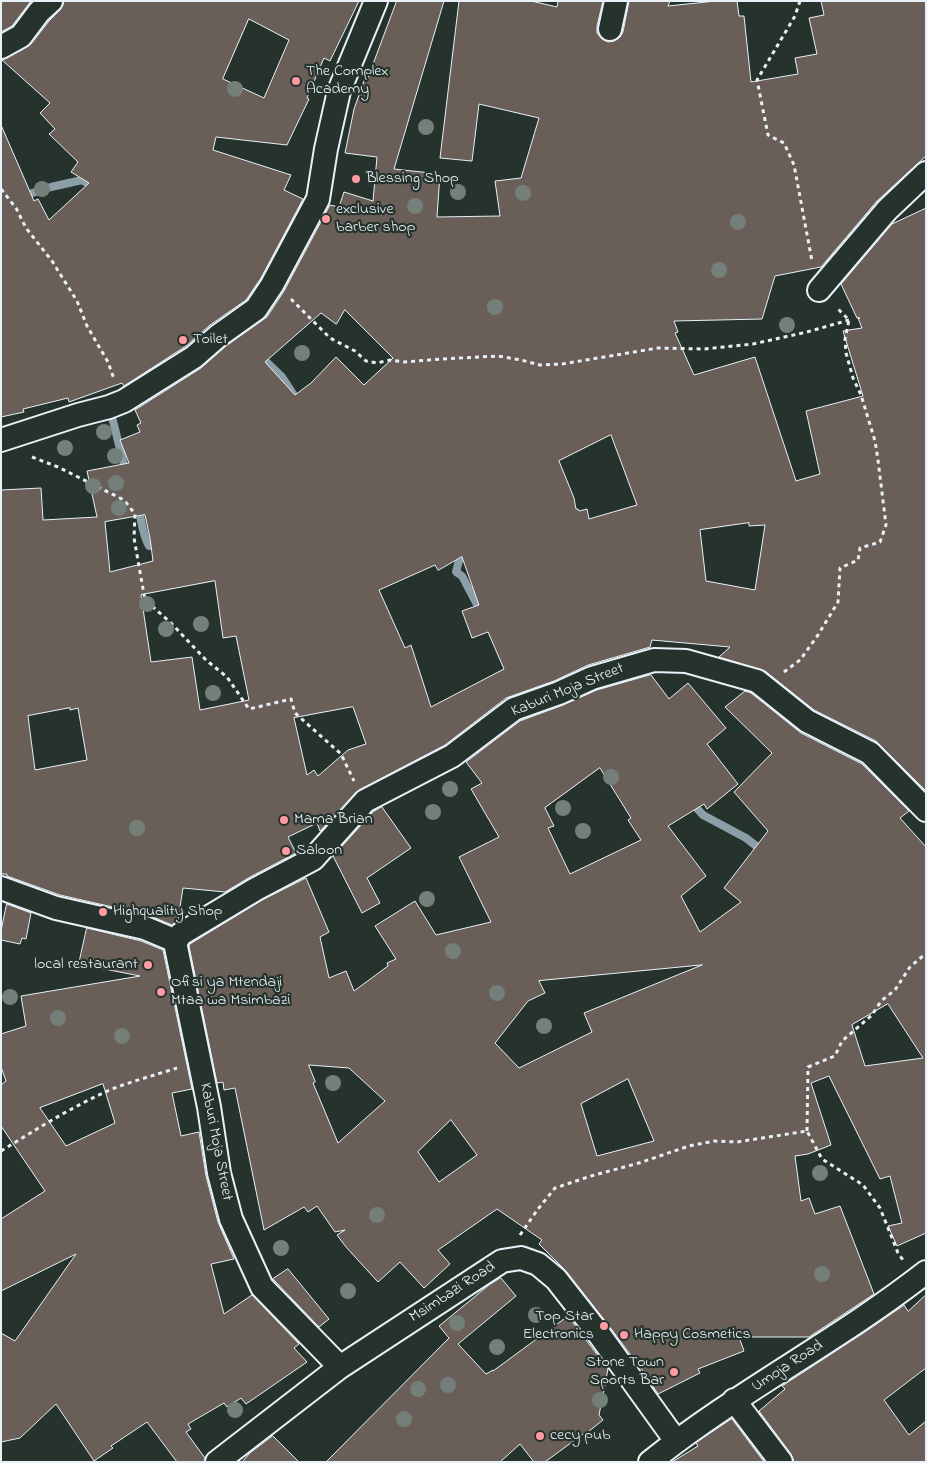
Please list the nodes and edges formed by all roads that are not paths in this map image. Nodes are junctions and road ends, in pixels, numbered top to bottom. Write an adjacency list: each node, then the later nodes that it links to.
1 (51, 1): 5 (street)
2 (376, 1): 8 (street)
3 (616, 1): 4 (street)
4 (610, 29)
5 (1, 47)
6 (926, 173): 7 (street)
7 (819, 290)
8 (1, 440)
9 (926, 810): 11 (street, Kaburi Moja Street)
10 (1, 888): 11 (street)
11 (176, 941): 13 (street, Kaburi Moja Street)
12 (922, 1275): 14 (street, Umoja Road)
13 (340, 1367): 15 (street, Msimbazi Road); 16 (street, Msimbazi Road)
14 (734, 1400): 15 (street, Umoja Road); 18 (street)
15 (676, 1441): 17 (street, Umoja Road)
16 (216, 1462)
17 (650, 1462)
18 (781, 1462)

